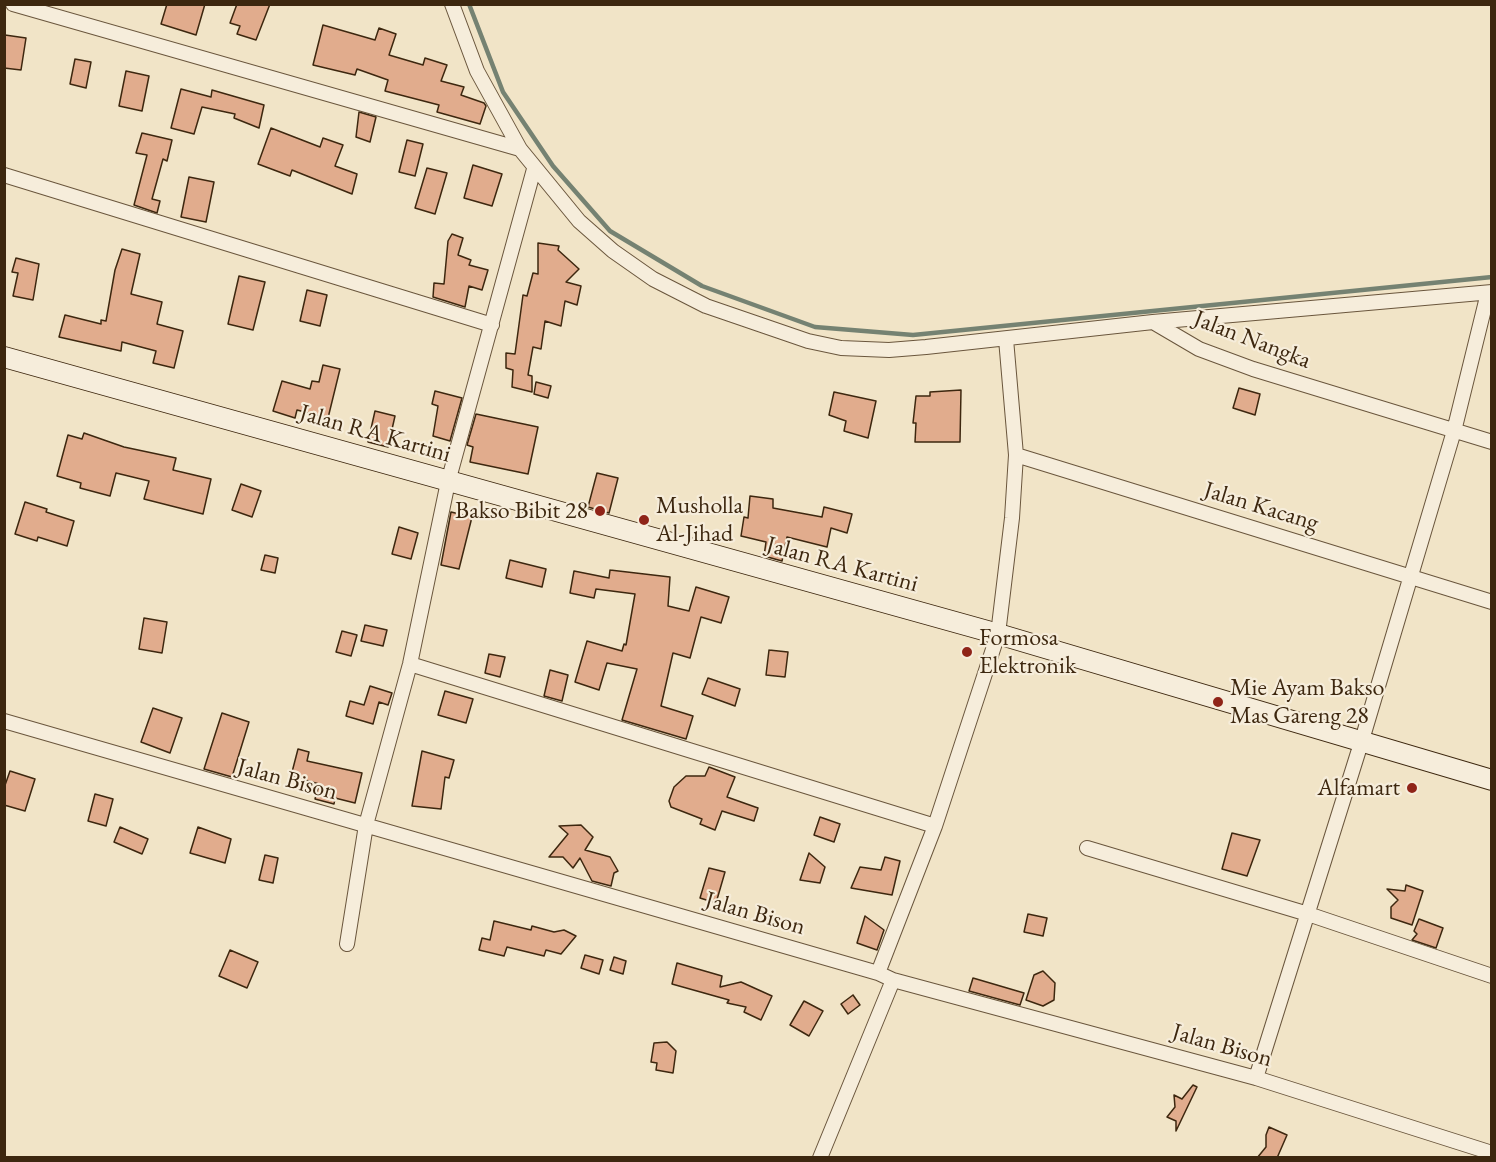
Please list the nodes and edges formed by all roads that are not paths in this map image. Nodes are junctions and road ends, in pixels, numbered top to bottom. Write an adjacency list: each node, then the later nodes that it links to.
1 (13, 4): 3 (street)
2 (452, 4): 3 (street)
3 (520, 149): 4 (street)
4 (534, 169): 8 (street); 9 (street)
5 (4, 175): 8 (street)
6 (1490, 292): 7 (street, Jalan Nangka); 11 (street)
7 (1153, 322): 9 (street); 11 (street, Jalan Nangka)
8 (492, 324): 14 (street)
9 (1006, 339): 13 (street)
10 (4, 357): 14 (main road, Jalan RA Kartini)
11 (1455, 431): 12 (street, Jalan Nangka); 15 (street)
12 (1491, 442)
13 (1016, 455): 15 (street, Jalan Kacang); 17 (street)
14 (448, 482): 17 (main road, Jalan RA Kartini); 18 (street)
15 (1411, 578): 16 (street, Jalan Kacang); 20 (street)
16 (1491, 602)
17 (998, 634): 20 (main road, Jalan RA Kartini); 23 (street)
18 (410, 664): 22 (street); 23 (street)
19 (4, 721): 22 (street, Jalan Bison)
20 (1362, 740): 21 (main road, Jalan RA Kartini); 25 (street)
21 (1491, 780)
22 (366, 825): 26 (street); 27 (street, Jalan Bison)
23 (935, 826): 27 (street)
24 (1087, 848): 25 (street)
25 (1308, 914): 28 (street); 30 (street)
26 (347, 944)
27 (878, 973): 29 (street, Jalan Bison)
28 (1491, 976)
29 (893, 980): 30 (street, Jalan Bison); 32 (street)
30 (1256, 1078): 31 (street, Jalan Bison)
31 (1491, 1153)
32 (820, 1158)

